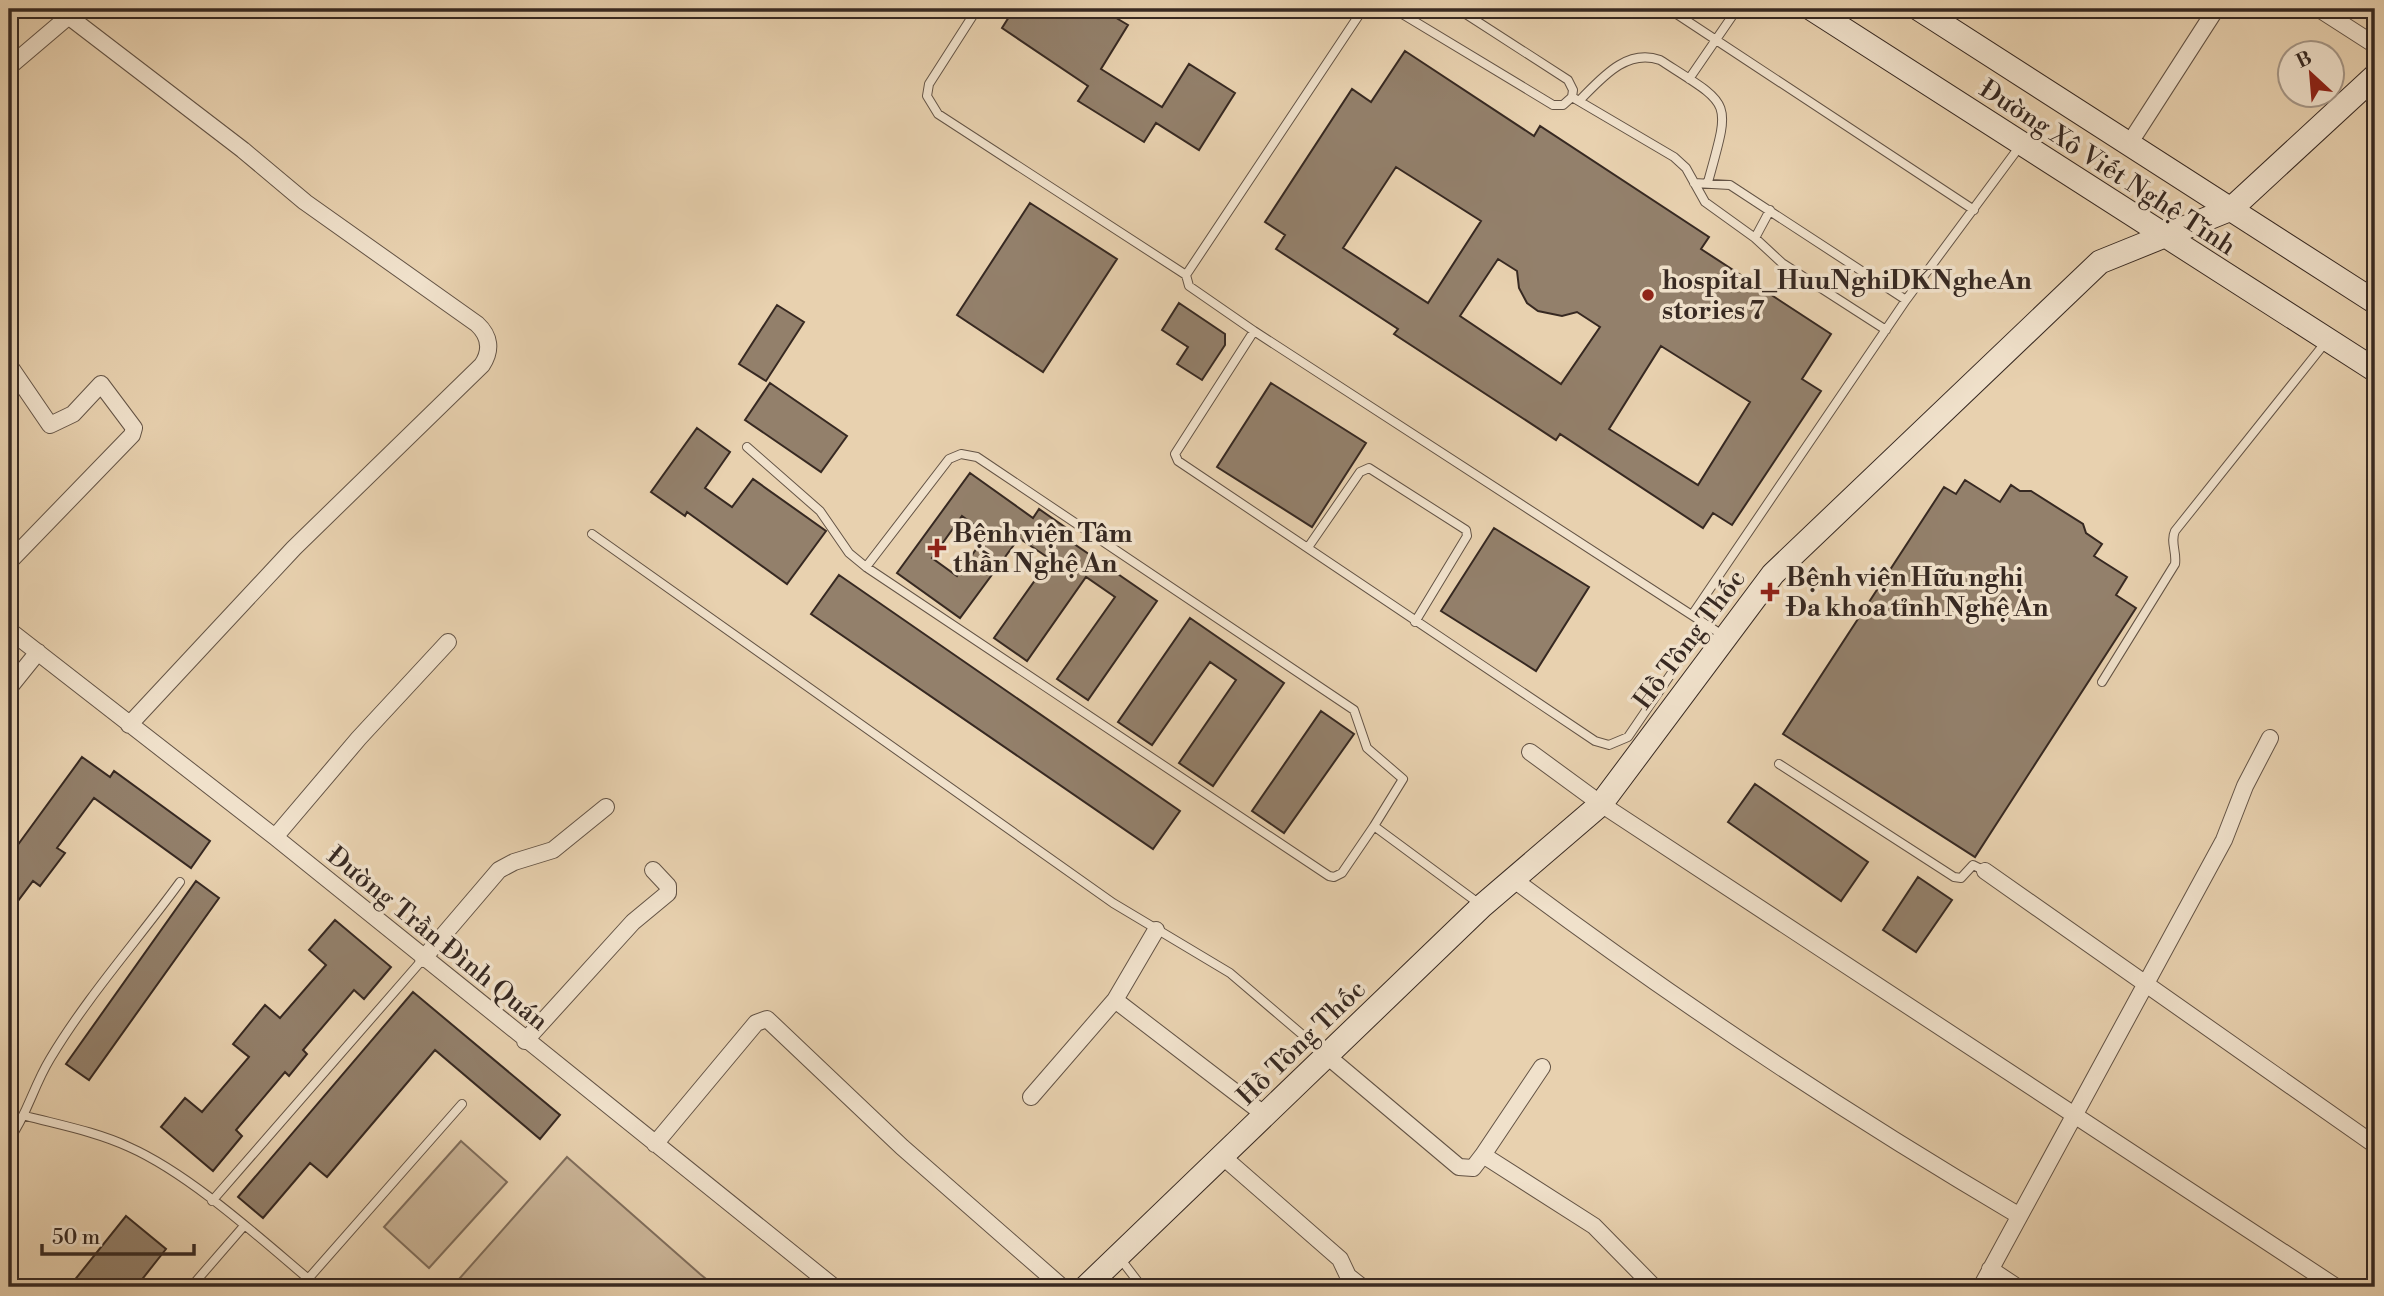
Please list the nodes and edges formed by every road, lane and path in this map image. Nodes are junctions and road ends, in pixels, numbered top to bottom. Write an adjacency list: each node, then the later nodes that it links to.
1 (977, 9): 29 (lane)
2 (1344, 9): 13 (lane)
3 (1363, 9): 13 (lane)
4 (1394, 9): 19 (lane)
5 (1458, 9): 19 (lane)
6 (1669, 9): 14 (lane)
7 (1737, 9): 14 (lane)
8 (1812, 9): 20 (street, Đường Xô Viết Nghệ Tĩnh)
9 (1920, 9): 21 (street, Đường Xô Viết Nghệ Tĩnh)
10 (2216, 9): 21 (street)
11 (2319, 9): 15 (street)
12 (64, 12): 16 (street); 50 (street)
13 (1357, 18): 29 (lane)
14 (1716, 40): 18 (lane); 25 (lane)
15 (2375, 46)
16 (9, 67)
17 (2375, 76): 24 (street, Hồ Tông Thốc)
18 (1689, 79): 19 (lane); 22 (lane)
19 (1575, 99): 23 (lane)
20 (2022, 144): 25 (lane); 27 (street, Đường Xô Viết Nghệ Tĩnh)
21 (2129, 144): 24 (street, Đường Xô Viết Nghệ Tĩnh)
22 (1709, 182): 23 (lane); 26 (lane)
23 (1694, 183): 28 (lane)
24 (2231, 209): 27 (street, Hồ Tông Thốc); 31 (street, Đường Xô Viết Nghệ Tĩnh)
25 (1974, 210): 30 (lane)
26 (1770, 211): 28 (lane); 30 (lane)
27 (2164, 236): 34 (street, Đường Xô Viết Nghệ Tĩnh); 45 (street, Hồ Tông Thốc)
28 (1755, 238): 32 (lane)
29 (1186, 275): 33 (lane)
30 (1906, 300): 32 (lane)
31 (2375, 302)
32 (1886, 330): 42 (lane)
33 (1254, 331): 39 (lane); 42 (lane)
34 (2327, 340): 36 (street, Đường Xô Viết Nghệ Tĩnh); 48 (lane)
35 (9, 365): 40 (street)
36 (2375, 370)
37 (747, 447): 41 (lane)
38 (592, 534): 63 (lane)
39 (1309, 546): 43 (lane); 43 (lane)
40 (9, 562)
41 (866, 567): 56 (lane); 56 (lane)
42 (1692, 615): 45 (lane)
43 (1415, 622): 45 (lane)
44 (9, 630): 47 (street, Đường Trần Đình Quán)
45 (1715, 630): 54 (street, Hồ Tông Thốc)
46 (448, 642): 57 (street)
47 (37, 652): 49 (street); 50 (street, Đường Trần Đình Quán)
48 (2102, 682)
49 (9, 688)
50 (129, 725): 57 (street, Đường Trần Đình Quán)
51 (2270, 738): 65 (street)
52 (1530, 752): 54 (street)
53 (1779, 764): 59 (lane)
54 (1601, 804): 60 (street, Hồ Tông Thốc); 74 (street)
55 (606, 807): 64 (street)
56 (1374, 826): 62 (lane)
57 (275, 837): 64 (street, Đường Trần Đình Quán)
58 (653, 870): 67 (street)
59 (1985, 871): 65 (street)
60 (1513, 879): 62 (street, Hồ Tông Thốc); 82 (street)
61 (180, 883): 73 (lane)
62 (1482, 906): 68 (street, Hồ Tông Thốc)
63 (1156, 930): 66 (street); 68 (lane)
64 (423, 959): 67 (street, Đường Trần Đình Quán); 81 (lane)
65 (2146, 987): 74 (street); 77 (street)
66 (1115, 1000): 70 (street); 72 (street)
67 (525, 1041): 78 (street, Đường Trần Đình Quán)
68 (1326, 1055): 72 (street, Hồ Tông Thốc); 79 (street)
69 (1542, 1067): 79 (street)
70 (1031, 1097)
71 (462, 1104): 86 (lane)
72 (1265, 1115): 80 (street, Hồ Tông Thốc)
73 (26, 1116): 76 (lane); 81 (lane)
74 (2074, 1117): 82 (street); 97 (street)
75 (2375, 1124): 77 (street)
76 (9, 1140)
77 (2370, 1141)
78 (655, 1144): 89 (street, Đường Trần Đình Quán); 90 (street)
79 (1483, 1155): 94 (street)
80 (1222, 1156): 84 (street, Hồ Tông Thốc); 93 (street)
81 (212, 1200): 83 (lane)
82 (2018, 1215): 85 (street)
83 (243, 1227): 86 (lane); 87 (lane)
84 (1119, 1257): 91 (street, Hồ Tông Thốc); 92 (lane)
85 (1990, 1269): 95 (street); 96 (street)
86 (308, 1279): 88 (lane)
87 (191, 1287)
88 (318, 1287)
89 (834, 1287)
90 (1062, 1287)
91 (1086, 1287)
92 (1142, 1287)
93 (1362, 1287)
94 (1654, 1287)
95 (1981, 1287)
96 (2017, 1287)
97 (2336, 1287)

